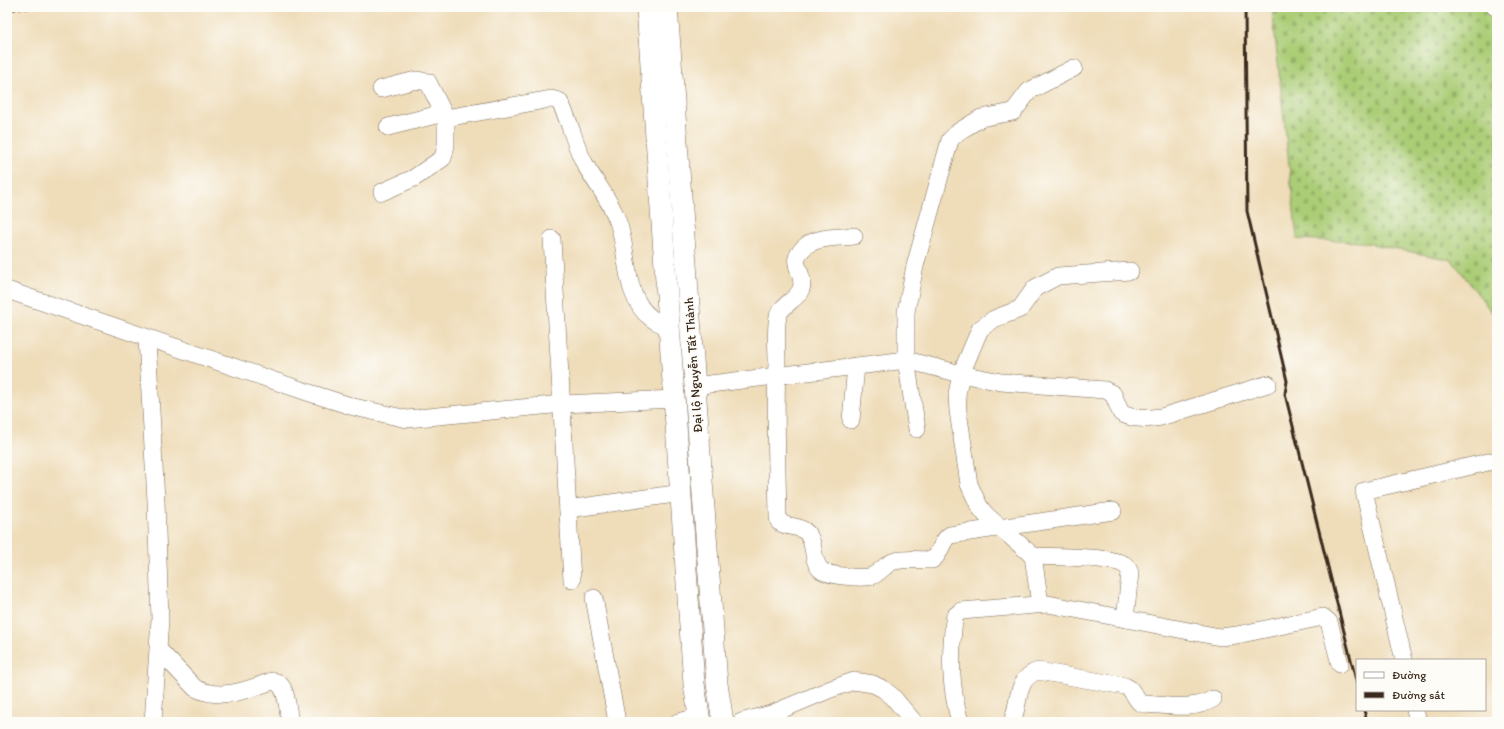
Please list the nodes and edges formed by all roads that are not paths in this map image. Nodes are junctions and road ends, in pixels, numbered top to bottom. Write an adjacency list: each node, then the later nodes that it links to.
1 (647, 7): 12 (main road, Đại lộ Nguyễn Tất Thành)
2 (667, 7): 19 (main road, Đại lộ Nguyễn Tất Thành)
3 (1074, 68): 14 (street)
4 (381, 89): 5 (street)
5 (445, 115): 6 (street); 7 (street); 12 (street)
6 (388, 127)
7 (382, 192)
8 (854, 236): 17 (street)
9 (552, 239): 20 (street)
10 (1130, 271): 16 (street)
11 (7, 290): 13 (street)
12 (670, 328): 19 (main road, Đại lộ Nguyễn Tất Thành)
13 (147, 339): 20 (street); 33 (street)
14 (906, 360): 15 (street); 16 (street); 22 (street)
15 (856, 366): 17 (street); 21 (street)
16 (961, 374): 18 (street); 27 (street)
17 (776, 376): 19 (street); 27 (street)
18 (1268, 384)
19 (688, 395): 20 (street); 24 (main road, Đại lộ Nguyễn Tất Thành); 38 (main road, Đại lộ Nguyễn Tất Thành)
20 (563, 404): 25 (street)
21 (851, 420)
22 (917, 429)
23 (1497, 460): 34 (street)
24 (682, 493): 25 (street); 39 (main road, Đại lộ Nguyễn Tất Thành)
25 (568, 509): 29 (street)
26 (1112, 512): 27 (street)
27 (1001, 527): 28 (street)
28 (1033, 556): 31 (street); 32 (street)
29 (572, 580)
30 (594, 598): 42 (street)
31 (1040, 604): 32 (street); 46 (street)
32 (1125, 619): 35 (street)
33 (159, 650): 40 (street); 41 (street)
34 (1404, 659)
35 (1340, 664)
36 (1212, 699): 47 (street)
37 (1415, 711): 48 (street)
38 (722, 717): 39 (main road)
39 (700, 719): 43 (street)
40 (153, 722)
41 (290, 722)
42 (616, 722)
43 (678, 722)
44 (741, 722): 45 (street)
45 (914, 722)
46 (960, 722)
47 (1012, 722)
48 (1418, 722)

